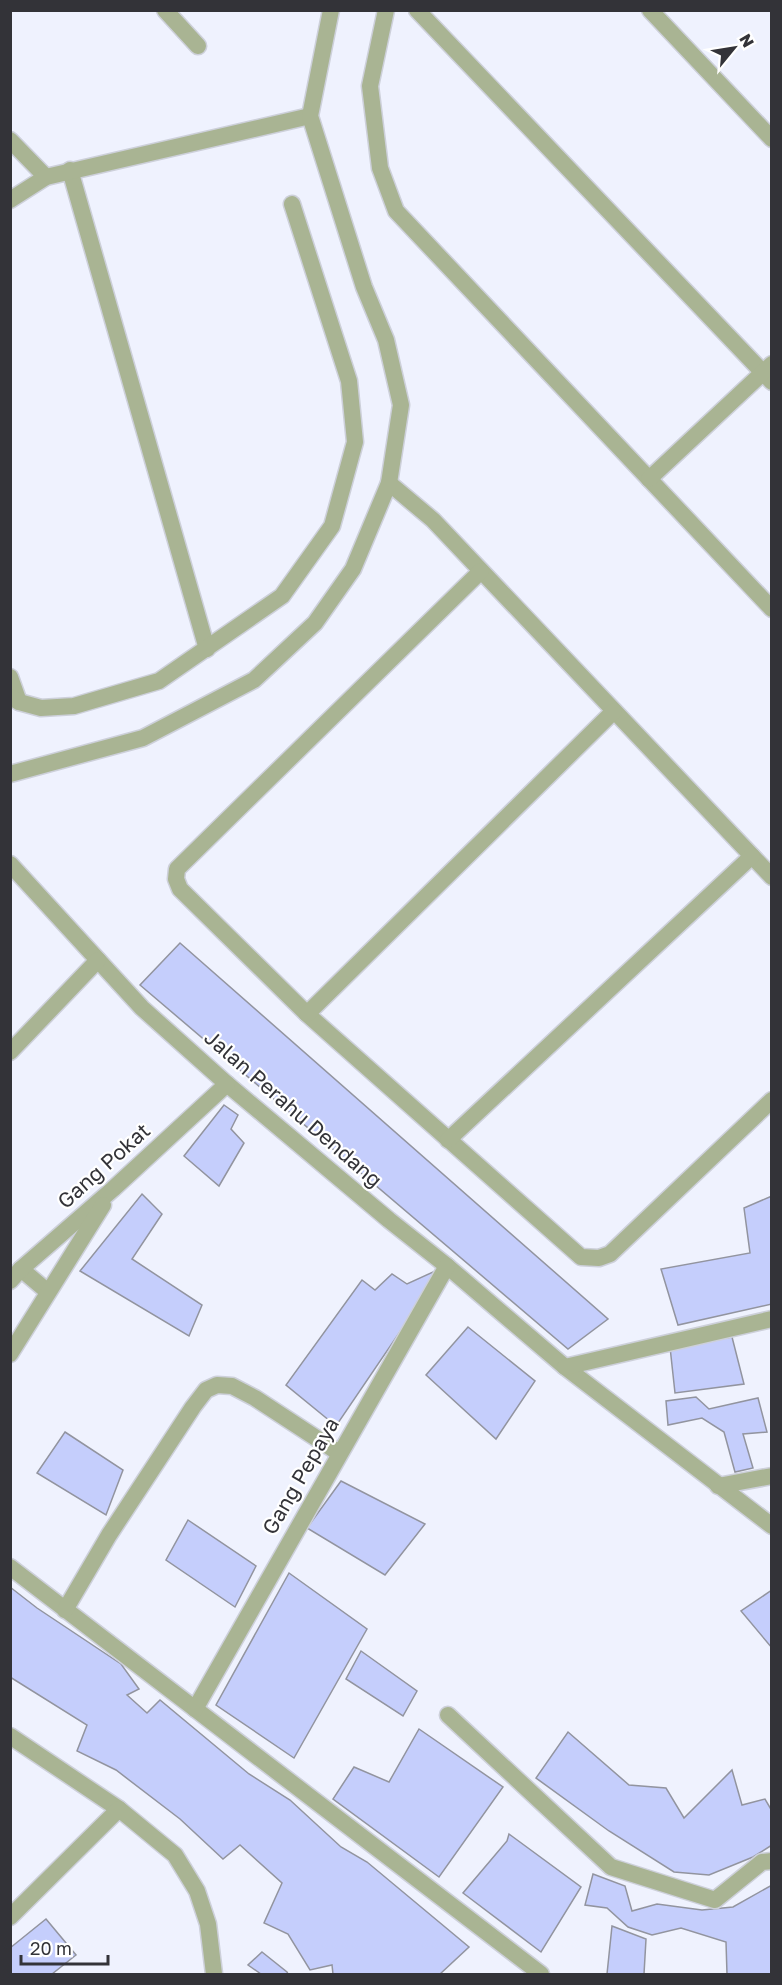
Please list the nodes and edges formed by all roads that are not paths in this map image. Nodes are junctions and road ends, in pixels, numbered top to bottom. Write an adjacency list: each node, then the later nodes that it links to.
1 (165, 10): 6 (street)
2 (331, 10): 7 (street)
3 (386, 10): 15 (street)
4 (417, 10): 14 (street)
5 (650, 10): 8 (street)
6 (198, 46)
7 (310, 116): 10 (street); 16 (street)
8 (771, 139)
9 (10, 140): 11 (street)
10 (70, 170): 11 (street); 19 (street)
11 (46, 177): 12 (street)
12 (10, 200)
13 (292, 204): 19 (street)
14 (768, 373): 15 (street)
15 (649, 479): 18 (street)
16 (389, 483): 17 (street); 23 (street)
17 (481, 571): 22 (street); 28 (street)
18 (771, 609)
19 (207, 649): 21 (street)
20 (10, 677): 21 (street)
21 (15, 700)
22 (614, 711): 24 (street); 28 (street)
23 (10, 774)
24 (752, 856): 26 (street); 32 (street)
25 (10, 864): 27 (street, Jalan Perahu Dendang)
26 (771, 877)
27 (98, 960): 29 (street); 30 (street, Jalan Perahu Dendang)
28 (306, 1014): 32 (street)
29 (10, 1052)
30 (227, 1084): 33 (street, Gang Pokat); 34 (street, Jalan Perahu Dendang)
31 (771, 1100): 32 (street)
32 (448, 1140)
33 (113, 1189): 35 (street, Gang Pokat); 36 (street)
34 (447, 1266): 39 (street, Jalan Perahu Dendang); 40 (street, Gang Pepaya)
35 (16, 1275): 36 (street)
36 (48, 1292): 38 (street)
37 (771, 1319): 39 (street)
38 (10, 1354)
39 (565, 1367): 42 (street, Jalan Perahu Dendang)
40 (339, 1453): 45 (street); 46 (street, Gang Pepaya)
41 (771, 1476): 42 (street)
42 (718, 1486): 43 (street, Jalan Perahu Dendang)
43 (771, 1526)
44 (10, 1568): 45 (street)
45 (65, 1610): 46 (street)
46 (195, 1709): 53 (street)
47 (448, 1715): 50 (street)
48 (10, 1736): 49 (street)
49 (119, 1809): 51 (street); 52 (street)
50 (771, 1861)
51 (10, 1917)
52 (210, 1972)
53 (541, 1974)

